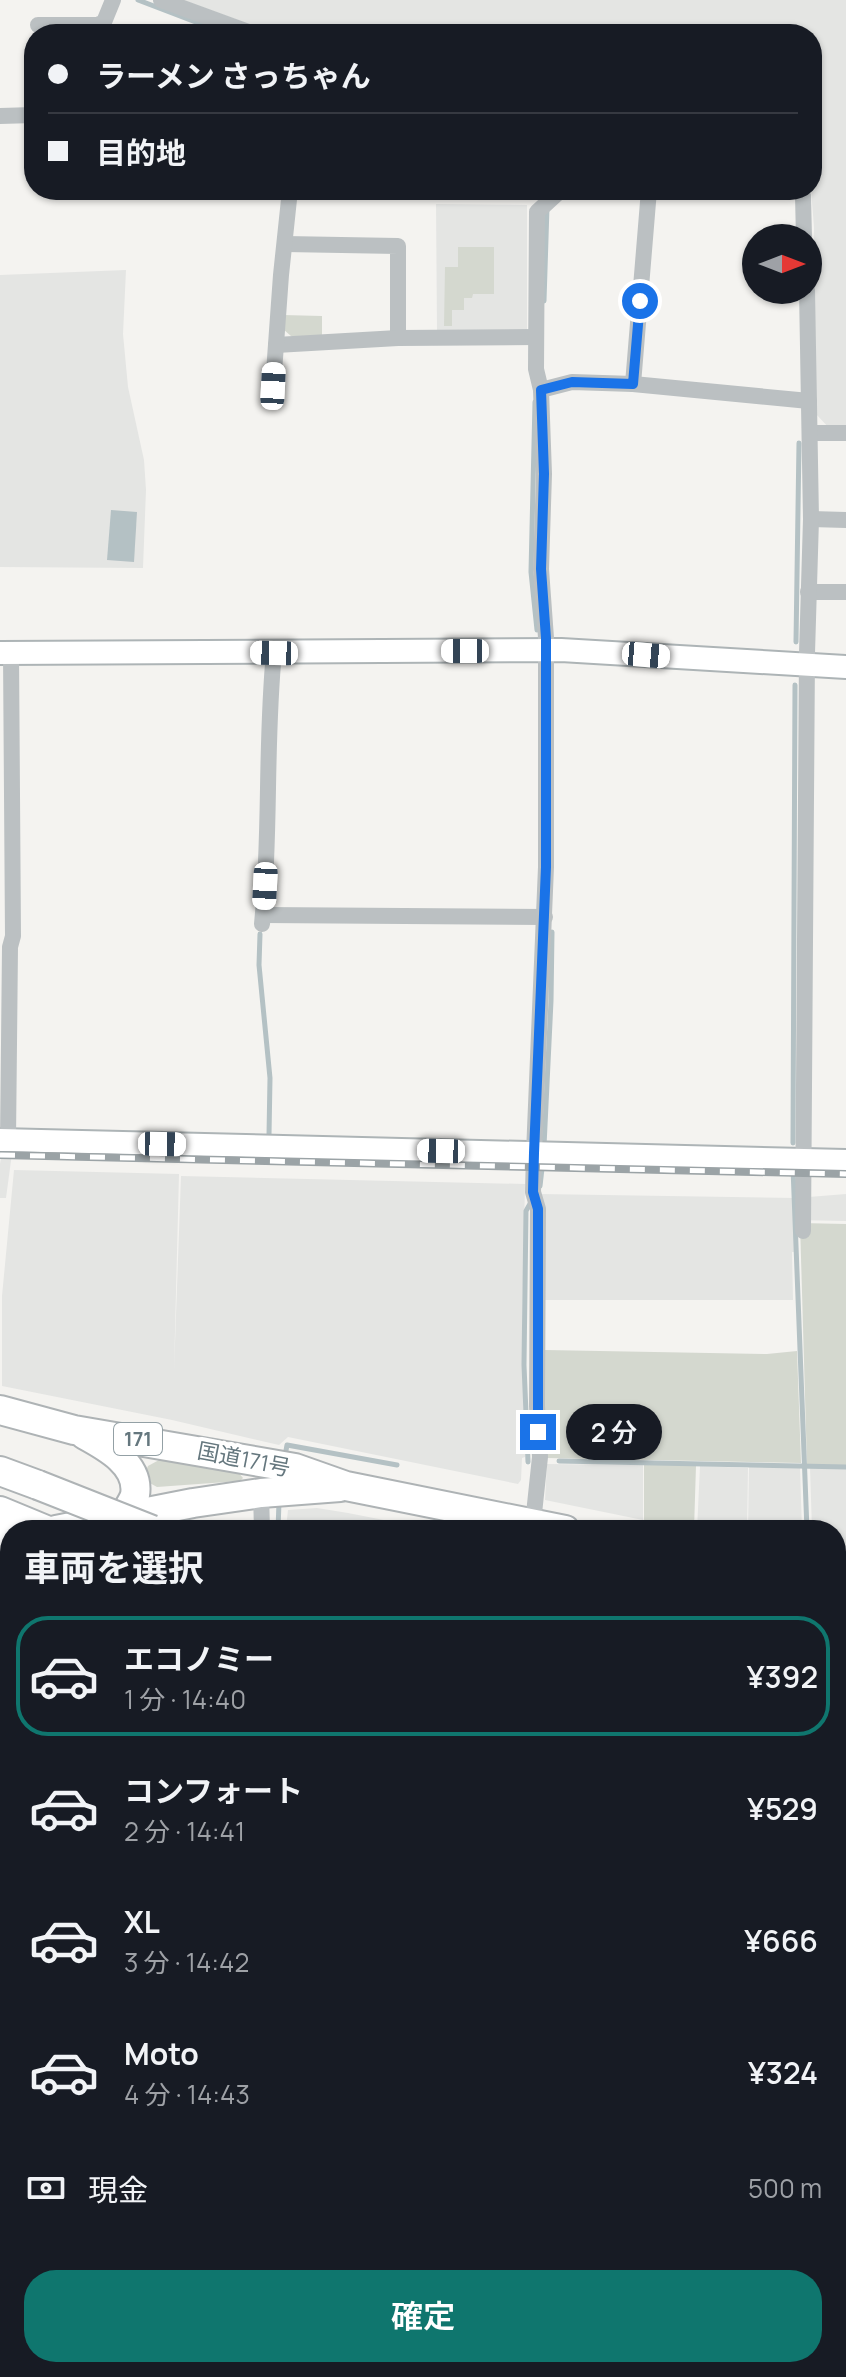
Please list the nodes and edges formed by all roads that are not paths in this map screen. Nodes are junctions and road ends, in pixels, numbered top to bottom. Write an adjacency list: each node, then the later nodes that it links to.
1 (113, 0): 3 (street)
2 (161, 0): 4 (street)
3 (99, 24)
4 (227, 24)
5 (24, 115): 6 (street)
6 (0, 116)
7 (289, 200): 12 (street)
8 (550, 200): 14 (street)
9 (648, 200): 18 (street)
10 (803, 200): 11 (street)
11 (804, 224)
12 (285, 244): 15 (street); 16 (street)
13 (807, 304): 20 (street)
14 (536, 337): 15 (street); 17 (street)
15 (398, 338): 16 (street)
16 (276, 345): 19 (street)
17 (540, 383): 18 (street); 27 (street)
18 (633, 384): 20 (street)
19 (273, 386)
20 (809, 401): 21 (street)
21 (811, 433): 22 (street); 23 (street)
22 (846, 433)
23 (811, 519): 24 (street); 25 (street)
24 (846, 520)
25 (808, 592): 26 (street); 30 (street)
26 (846, 592)
27 (545, 650): 29 (street); 30 (street); 32 (street)
28 (6, 653): 29 (street); 33 (street)
29 (274, 653): 32 (street)
30 (807, 665): 31 (street); 35 (street)
31 (846, 667)
32 (545, 917): 34 (street)
33 (4, 1140): 34 (street)
34 (541, 1153): 35 (street); 49 (street)
35 (804, 1159): 36 (street); 37 (street)
36 (846, 1161)
37 (803, 1231)
38 (0, 1410): 39 (highway, 国道171号 / 171)
39 (78, 1431): 41 (highway, 国道171号 / 171); 43 (highway)
40 (0, 1471): 46 (highway, bridge)
41 (280, 1482): 43 (highway, 国道171号 / 171); 47 (street); 48 (highway, 国道171号 / 171)
42 (0, 1511): 44 (highway)
43 (123, 1517): 45 (highway, 国道171号 / 171)
44 (22, 1520)
45 (108, 1520)
46 (127, 1520)
47 (266, 1520)
48 (518, 1520)
49 (533, 1520)

